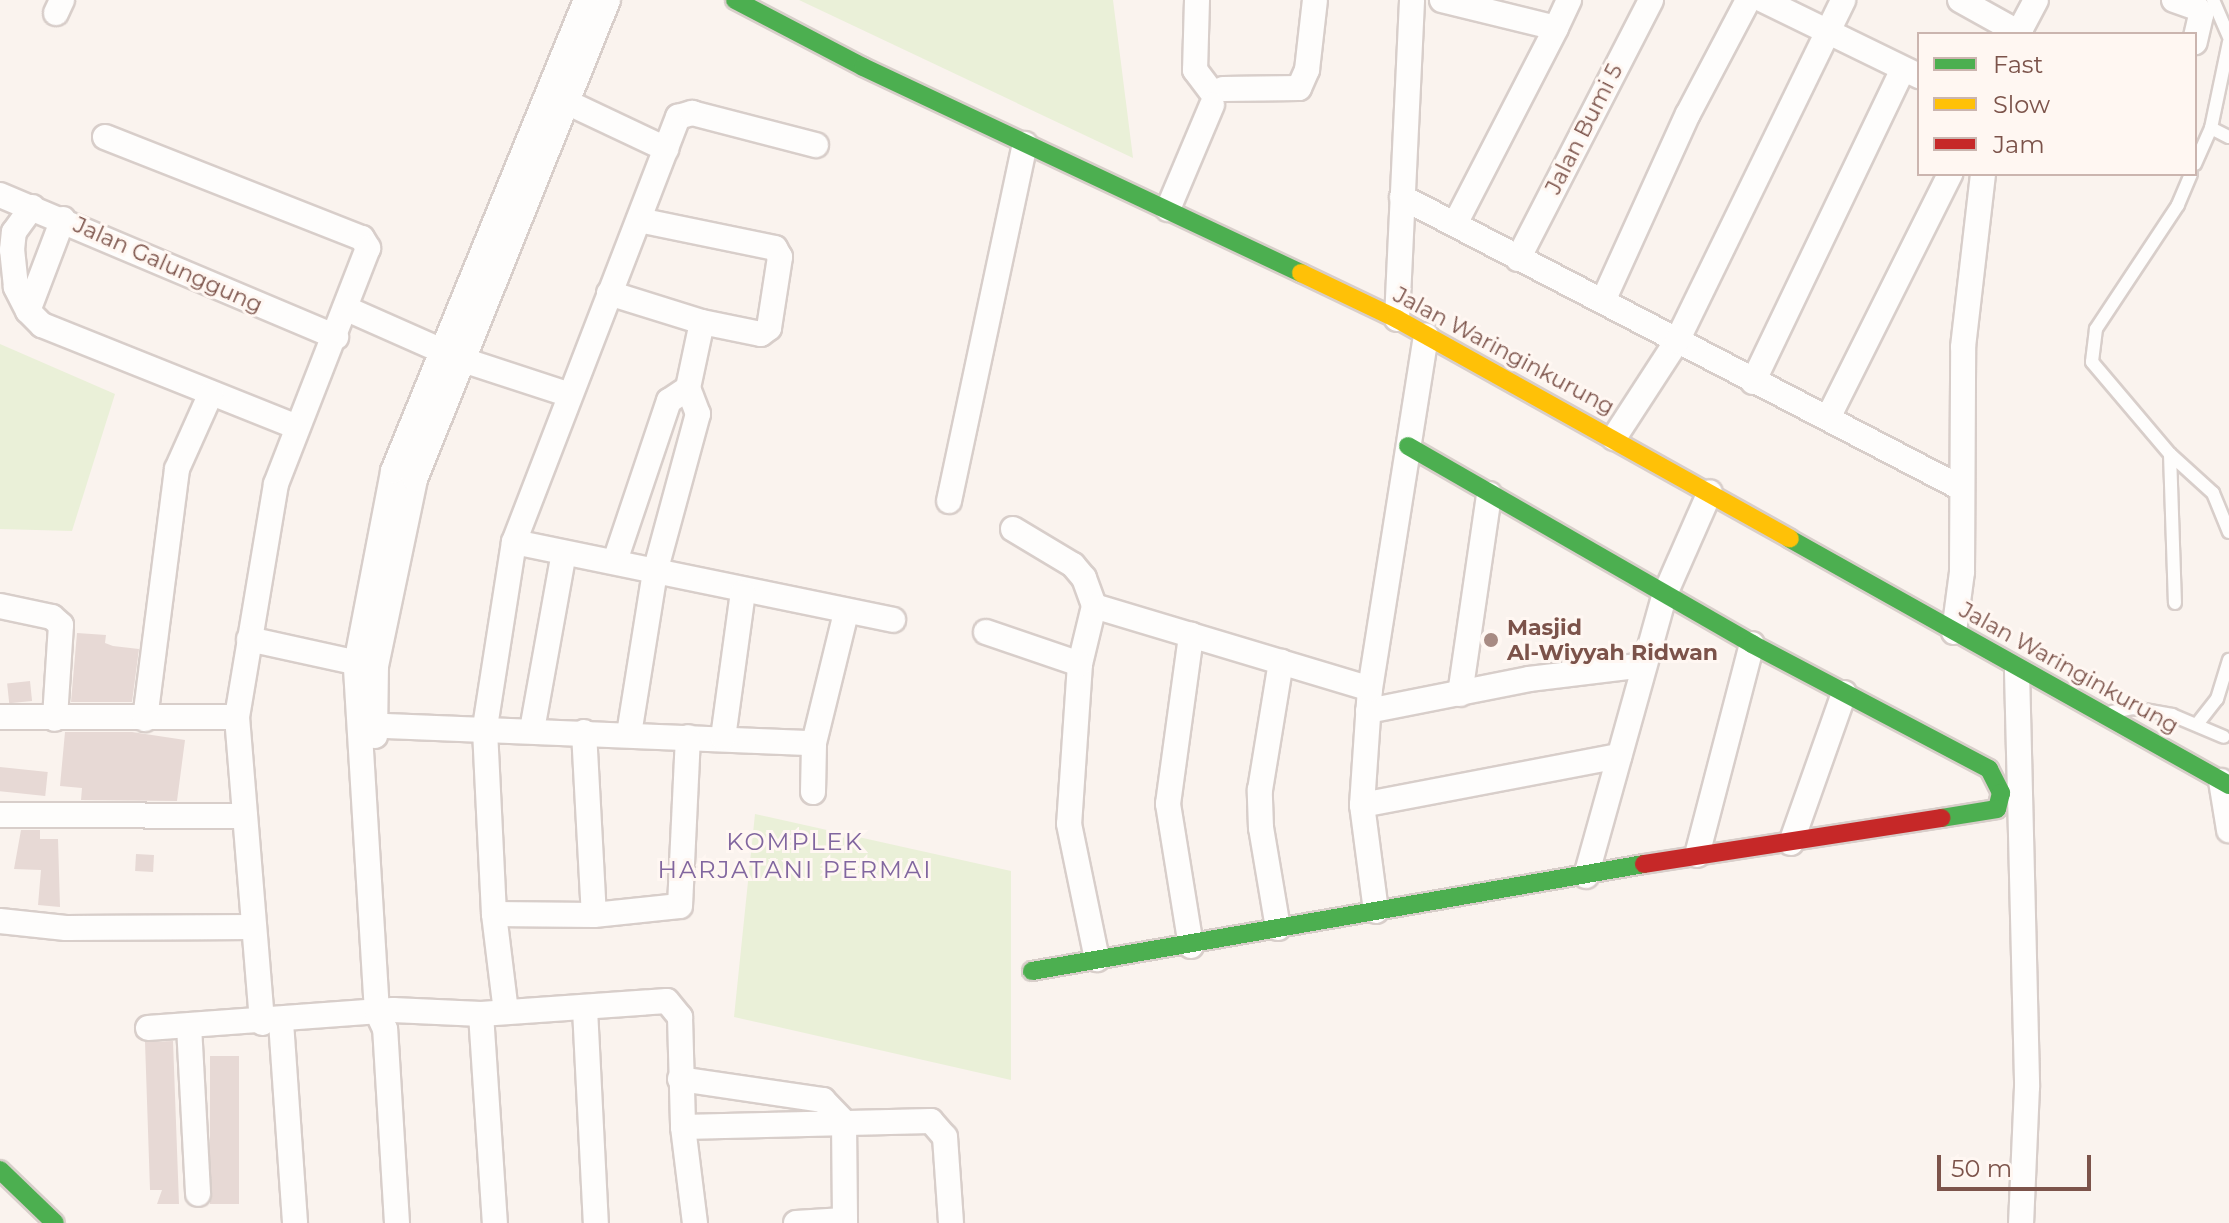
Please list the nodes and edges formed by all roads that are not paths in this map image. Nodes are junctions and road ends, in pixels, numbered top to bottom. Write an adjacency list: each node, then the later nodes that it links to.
1 (586, 0): 25 (street)
2 (608, 0): 25 (street)
3 (735, 0): 29 (main road, Jalan Waringinkurung)
4 (1197, 0): 24 (street)
5 (1315, 0): 24 (street)
6 (1412, 0): 37 (street)
7 (1442, 0): 17 (street)
8 (1569, 0): 17 (street)
9 (1651, 0): 43 (street, Jalan Bumi 5)
10 (1748, 0): 45 (street)
11 (1763, 0): 18 (street)
12 (1843, 0): 18 (street)
13 (1960, 0): 19 (street)
14 (2036, 0): 20 (street)
15 (2174, 0): 21 (street)
16 (2213, 0): 22 (lane)
17 (1556, 28): 42 (street)
18 (1829, 32): 23 (street); 52 (street)
19 (2016, 32)
20 (2020, 32)
21 (2197, 33)
22 (2229, 39): 26 (lane)
23 (1911, 73): 54 (street)
24 (1215, 95): 39 (street)
25 (560, 99): 31 (street); 53 (street)
26 (2211, 128): 28 (lane); 32 (lane)
27 (105, 137): 46 (street)
28 (2229, 137)
29 (1025, 144): 39 (main road, Jalan Waringinkurung); 66 (street)
30 (816, 145): 31 (street)
31 (666, 149): 41 (street)
32 (2197, 160)
33 (1949, 176): 58 (street)
34 (1983, 176): 63 (street)
35 (2190, 176): 62 (lane)
36 (0, 195): 38 (street, Jalan Galunggung)
37 (1402, 197): 42 (street); 48 (street)
38 (32, 207): 40 (street, Jalan Galunggung); 47 (street)
39 (1168, 209): 48 (main road, Jalan Waringinkurung)
40 (63, 219): 47 (street); 51 (street, Jalan Galunggung)
41 (639, 220): 44 (street); 49 (street)
42 (1455, 224): 43 (street)
43 (1518, 259): 45 (street)
44 (609, 293): 49 (street); 57 (street)
45 (1603, 301): 52 (street)
46 (345, 308): 51 (street); 53 (street)
47 (28, 311): 56 (street)
48 (1397, 319): 50 (main road, Jalan Waringinkurung)
49 (702, 322): 55 (street)
50 (1426, 335): 60 (main road, Jalan Waringinkurung); 61 (street)
51 (336, 337): 59 (street)
52 (1677, 341): 54 (street); 60 (street)
53 (452, 355): 57 (street); 88 (street)
54 (1753, 382): 58 (street)
55 (688, 388): 71 (street); 72 (street)
56 (211, 393): 59 (street); 99 (street)
57 (567, 394): 69 (street)
58 (1829, 416): 63 (street)
59 (294, 426): 83 (street)
60 (1614, 438): 64 (main road, Jalan Waringinkurung)
61 (1408, 446): 65 (main road); 94 (street)
62 (2170, 454): 68 (lane); 75 (lane)
63 (1959, 487): 81 (street)
64 (1710, 492): 74 (street); 81 (main road, Jalan Waringinkurung)
65 (1489, 494): 74 (main road); 92 (street)
66 (949, 501)
67 (1013, 529): 77 (street)
68 (2229, 532)
69 (514, 542): 70 (street); 102 (street)
70 (564, 553): 71 (street); 103 (street)
71 (615, 561): 72 (street)
72 (655, 572): 73 (street); 105 (street)
73 (743, 592): 78 (street); 108 (street)
74 (1665, 594): 84 (main road); 89 (street)
75 (2175, 603)
76 (0, 606): 98 (street)
77 (1094, 606): 82 (street); 87 (street)
78 (846, 613): 79 (street); 109 (street)
79 (893, 620)
80 (986, 632): 87 (street)
81 (1954, 632): 90 (main road, Jalan Waringinkurung)
82 (1191, 635): 86 (street); 126 (street)
83 (249, 639): 88 (street); 97 (street)
84 (1752, 644): 91 (main road); 118 (street)
85 (2229, 660): 93 (lane)
86 (1281, 662): 94 (street); 125 (street)
87 (1080, 664): 127 (street)
88 (366, 665): 101 (street)
89 (1644, 665): 92 (street); 110 (street)
90 (2017, 671): 95 (main road, Jalan Waringinkurung); 150 (street)
91 (1844, 693): 117 (street); 117 (main road)
92 (1460, 694): 94 (street)
93 (2223, 699): 100 (lane)
94 (1369, 700): 113 (street)
95 (2103, 714): 100 (lane); 111 (main road, Jalan Waringinkurung)
96 (0, 717): 98 (street)
97 (237, 717): 99 (street); 114 (street)
98 (55, 719): 99 (street)
99 (145, 719)
100 (2198, 723): 107 (lane)
101 (366, 725): 102 (street); 132 (street)
102 (485, 727): 103 (street); 121 (street)
103 (532, 730): 104 (street)
104 (584, 732): 105 (street); 122 (street)
105 (629, 734): 106 (street)
106 (688, 737): 108 (street); 122 (street)
107 (2224, 737)
108 (723, 738): 109 (street)
109 (814, 743): 112 (street)
110 (1619, 756): 113 (street); 119 (street)
111 (2225, 783): 116 (street)
112 (813, 792)
113 (1362, 805): 120 (street)
114 (245, 816): 115 (street); 124 (street)
115 (1, 821)
116 (2229, 830)
117 (1791, 843): 118 (main road)
118 (1697, 855): 119 (main road)
119 (1586, 876): 120 (main road)
120 (1376, 911): 125 (main road)
121 (494, 914): 122 (street); 130 (street)
122 (594, 915)
123 (0, 921): 124 (street)
124 (254, 927): 133 (street)
125 (1278, 928): 126 (main road)
126 (1191, 946): 127 (main road)
127 (1097, 959): 128 (main road)
128 (1032, 971)
129 (585, 1009): 130 (street); 136 (street); 146 (street)
130 (506, 1012): 131 (street)
131 (481, 1014): 132 (street); 145 (street)
132 (385, 1017): 133 (street); 144 (street)
133 (271, 1022): 134 (street); 143 (street)
134 (189, 1026): 135 (street); 140 (street)
135 (148, 1028)
136 (680, 1079): 137 (street); 138 (street)
137 (844, 1122): 138 (street); 141 (street); 149 (street)
138 (683, 1127): 147 (street)
139 (0, 1170): 142 (main road)
140 (198, 1194)
141 (844, 1222): 148 (street)
142 (55, 1223)
143 (295, 1223)
144 (397, 1223)
145 (495, 1223)
146 (596, 1223)
147 (695, 1223)
148 (796, 1223)
149 (951, 1223)
150 (2021, 1223)

